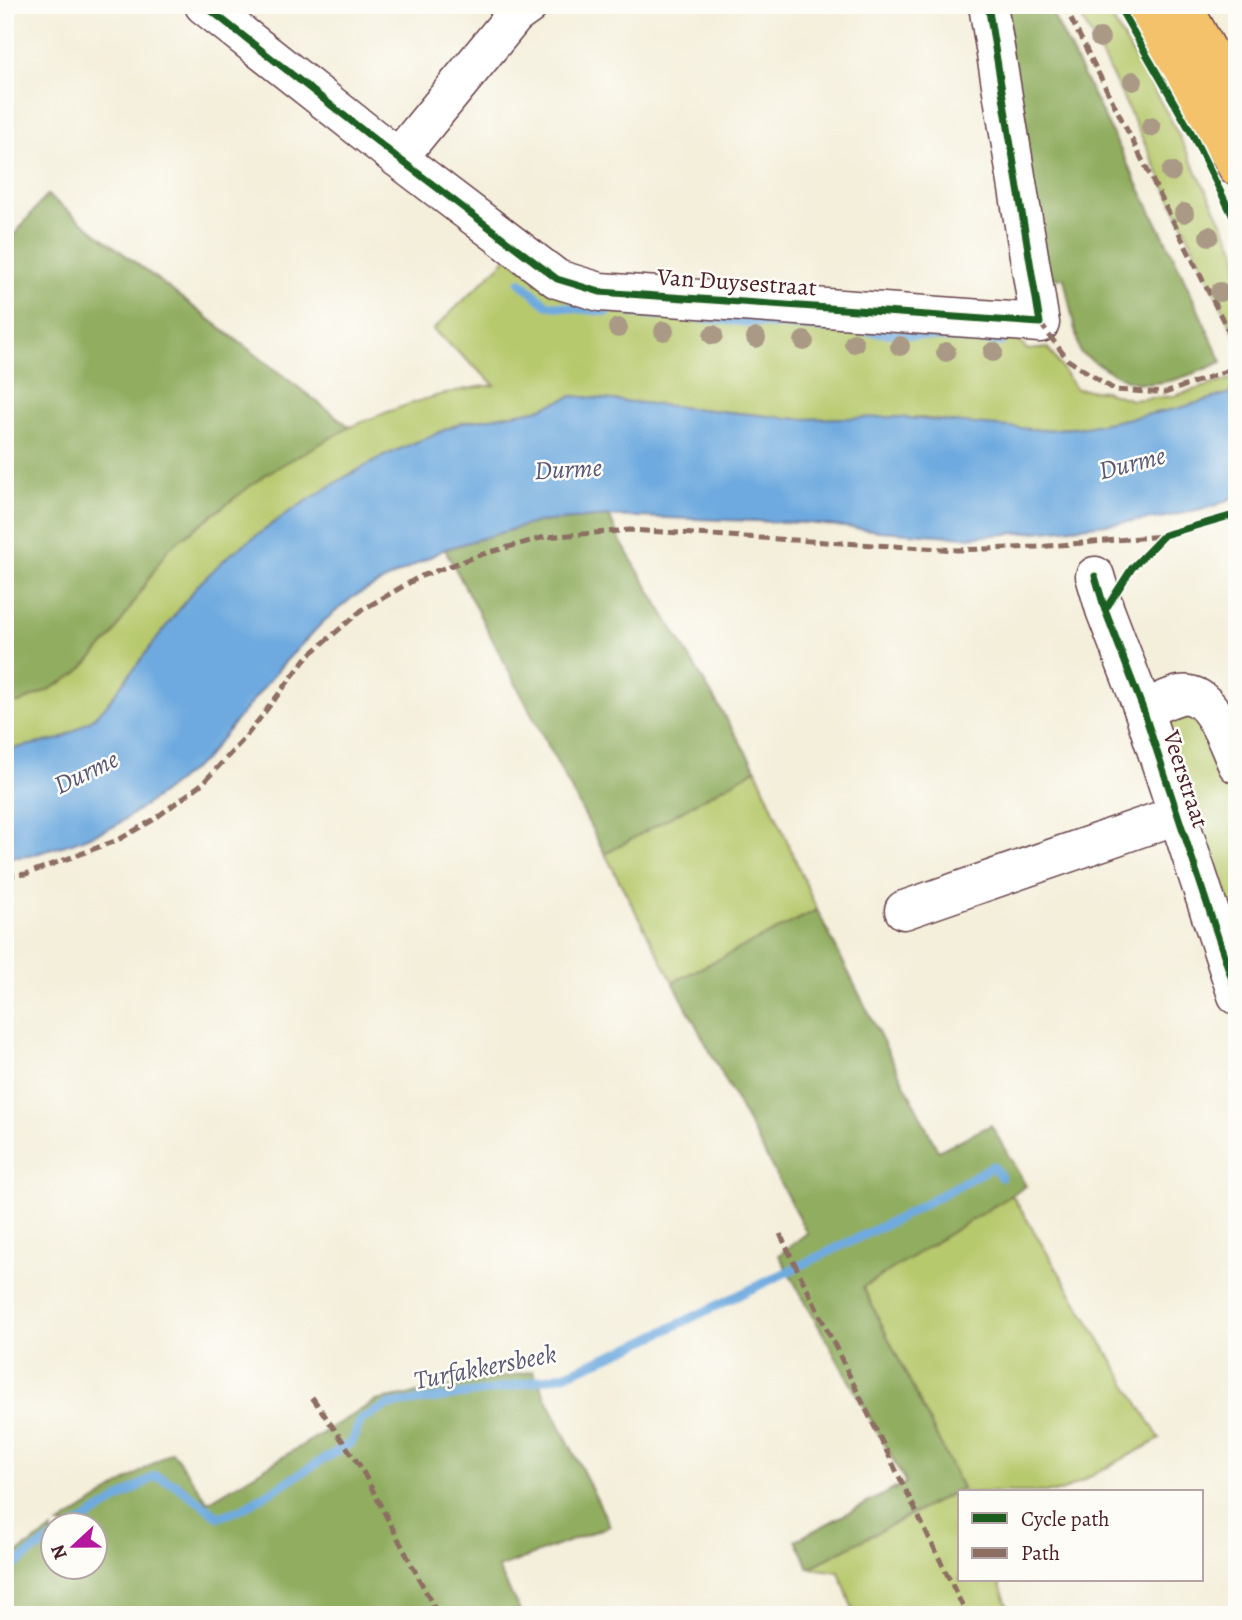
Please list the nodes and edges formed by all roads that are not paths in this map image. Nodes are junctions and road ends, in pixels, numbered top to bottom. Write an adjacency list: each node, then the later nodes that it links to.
1 (204, 5): 7 (street, Van Duysestraat)
2 (529, 5): 7 (street)
3 (988, 5): 7 (street, Van Duysestraat)
4 (1146, 5): 8 (main road)
5 (1182, 5): 6 (main road)
6 (1237, 104)
7 (398, 158)
8 (1237, 167)
9 (1095, 576): 10 (street, Veerstraat)
10 (1143, 709): 11 (street, Veerstraat); 12 (street, Veerstraat)
11 (1237, 764)
12 (1177, 815): 13 (street); 14 (street, Veerstraat)
13 (904, 910)
14 (1237, 995)

